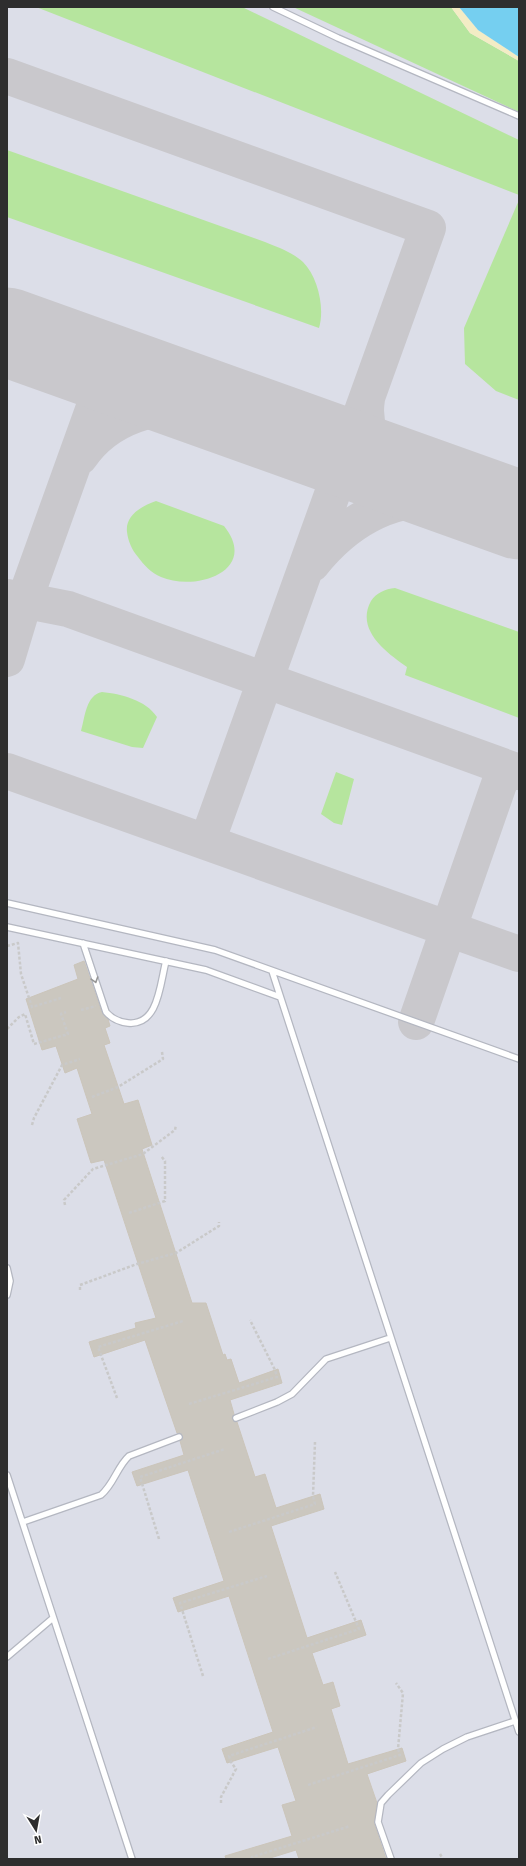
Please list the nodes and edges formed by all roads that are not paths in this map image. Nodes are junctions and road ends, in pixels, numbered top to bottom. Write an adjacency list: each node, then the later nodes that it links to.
1 (273, 7): 2 (lane)
2 (519, 116)
3 (7, 903): 7 (lane)
4 (7, 926): 5 (lane)
5 (83, 943): 6 (lane); 6 (lane, one-way to 6)
6 (166, 961): 8 (lane)
7 (272, 971): 8 (lane); 9 (lane)
8 (280, 997): 12 (lane)
9 (519, 1059)
10 (7, 1268): 11 (lane)
11 (7, 1295)
12 (390, 1338): 13 (lane); 19 (lane)
13 (236, 1418)
14 (179, 1437): 16 (lane)
15 (7, 1475): 16 (lane)
16 (22, 1522): 17 (lane)
17 (54, 1618): 18 (lane); 21 (lane)
18 (7, 1657)
19 (515, 1721): 20 (lane); 22 (lane)
20 (519, 1732)
21 (132, 1859)
22 (391, 1859)

